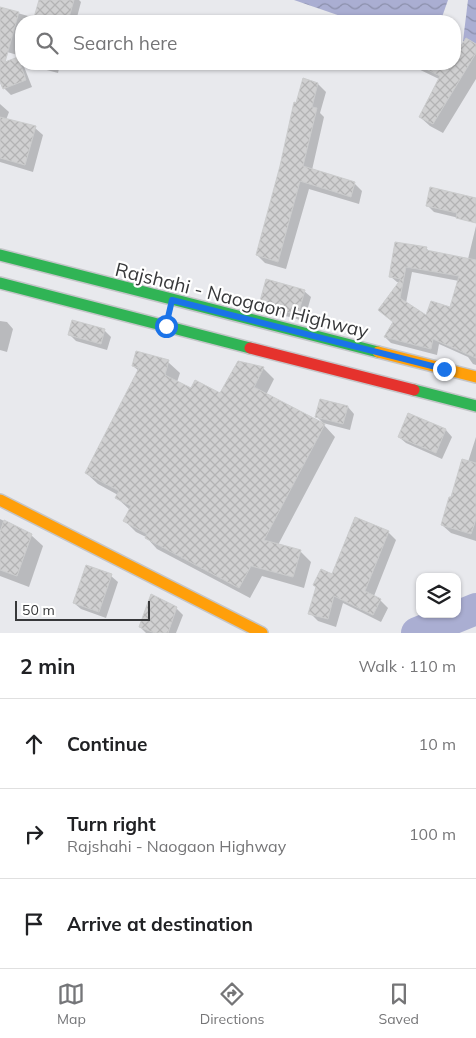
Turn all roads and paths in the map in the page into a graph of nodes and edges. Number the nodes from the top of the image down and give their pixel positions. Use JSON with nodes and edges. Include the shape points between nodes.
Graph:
{"nodes":[{"id":1,"x":0,"y":255,"type":"edge"},
{"id":2,"x":0,"y":283,"type":"edge"},
{"id":3,"x":169,"y":313,"type":"junction"},
{"id":4,"x":476,"y":377,"type":"edge"},
{"id":5,"x":476,"y":406,"type":"edge"},
{"id":6,"x":0,"y":500,"type":"edge"},
{"id":7,"x":262,"y":633,"type":"edge"}],
"edges":[{"from":1,"to":3,"type":"main road","name":"Rajshahi - Naogaon Highway"},
{"from":2,"to":3,"type":"main road","name":"Rajshahi - Naogaon Highway"},
{"from":3,"to":4,"type":"main road","name":"Rajshahi - Naogaon Highway"},
{"from":3,"to":5,"type":"main road","name":"Rajshahi - Naogaon Highway"},
{"from":6,"to":7,"type":"main road"}]}
